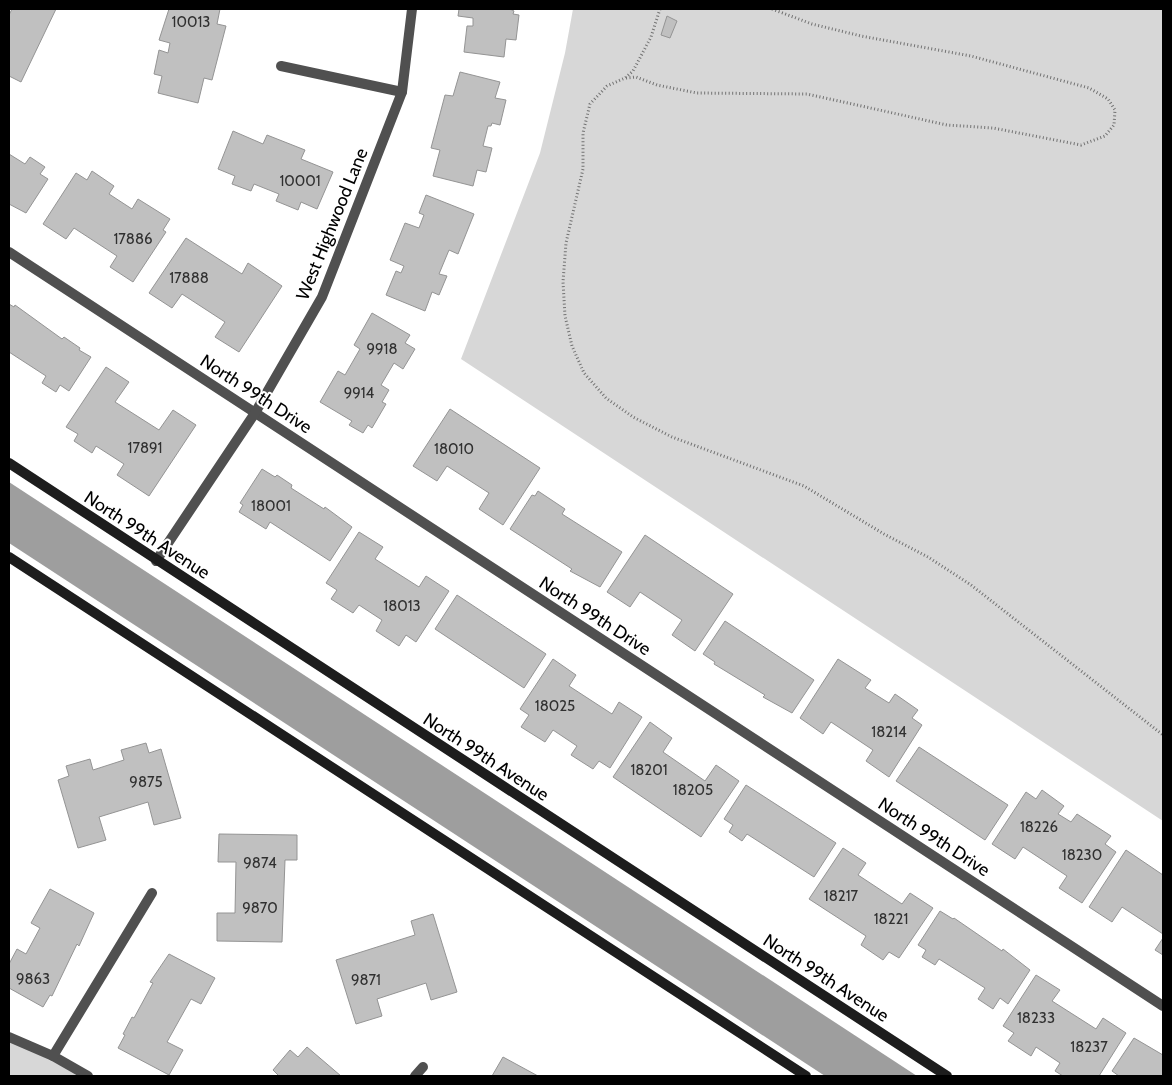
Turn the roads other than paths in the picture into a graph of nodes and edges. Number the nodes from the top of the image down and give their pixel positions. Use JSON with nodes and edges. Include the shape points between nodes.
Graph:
{"nodes":[{"id":1,"x":412,"y":9,"type":"edge"},
{"id":2,"x":281,"y":66,"type":"dead end"},
{"id":3,"x":402,"y":92,"type":"junction"},
{"id":4,"x":9,"y":252,"type":"edge"},
{"id":5,"x":255,"y":413,"type":"junction"},
{"id":6,"x":9,"y":463,"type":"edge"},
{"id":7,"x":9,"y":557,"type":"edge"},
{"id":8,"x":156,"y":561,"type":"junction"},
{"id":9,"x":152,"y":893,"type":"dead end"},
{"id":10,"x":1163,"y":1006,"type":"edge"},
{"id":11,"x":9,"y":1037,"type":"edge"},
{"id":12,"x":53,"y":1056,"type":"junction"},
{"id":13,"x":423,"y":1067,"type":"dead end"},
{"id":14,"x":88,"y":1076,"type":"edge"},
{"id":15,"x":415,"y":1076,"type":"edge"},
{"id":16,"x":806,"y":1076,"type":"edge"},
{"id":17,"x":947,"y":1076,"type":"edge"}],
"edges":[{"from":1,"to":3,"type":"street","name":"West Highwood Lane"},
{"from":2,"to":3,"type":"street"},
{"from":3,"to":5,"type":"street","name":"West Highwood Lane","via":[[322,298]]},
{"from":4,"to":5,"type":"street","name":"North 99th Drive"},
{"from":5,"to":8,"type":"street","name":"West Highwood Lane"},
{"from":5,"to":10,"type":"street","name":"North 99th Drive"},
{"from":6,"to":8,"type":"main road","name":"North 99th Avenue"},
{"from":7,"to":16,"type":"main road"},
{"from":8,"to":17,"type":"main road","name":"North 99th Avenue"},
{"from":9,"to":12,"type":"street"},
{"from":11,"to":12,"type":"street"},
{"from":12,"to":14,"type":"street"},
{"from":13,"to":15,"type":"street"}]}
